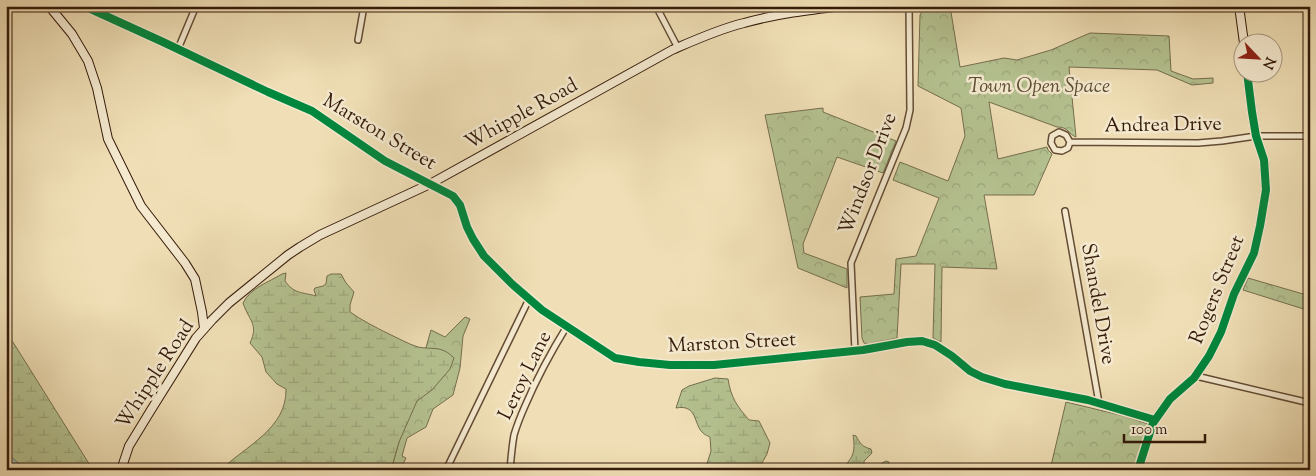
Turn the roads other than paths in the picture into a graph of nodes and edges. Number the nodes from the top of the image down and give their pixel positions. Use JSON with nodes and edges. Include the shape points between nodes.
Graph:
{"nodes":[{"id":1,"x":49,"y":6,"type":"edge"},
{"id":2,"x":84,"y":6,"type":"edge"},
{"id":3,"x":196,"y":6,"type":"edge"},
{"id":4,"x":364,"y":6,"type":"edge"},
{"id":5,"x":656,"y":6,"type":"edge"},
{"id":6,"x":842,"y":6,"type":"edge"},
{"id":7,"x":909,"y":6,"type":"edge"},
{"id":8,"x":1239,"y":6,"type":"edge"},
{"id":9,"x":1243,"y":32,"type":"edge"},
{"id":10,"x":358,"y":40,"type":"dead end"},
{"id":11,"x":678,"y":48,"type":"junction"},
{"id":12,"x":178,"y":49,"type":"junction"},
{"id":13,"x":1247,"y":82,"type":"edge"},
{"id":14,"x":1256,"y":136,"type":"junction"},
{"id":15,"x":1310,"y":136,"type":"edge"},
{"id":16,"x":1070,"y":142,"type":"dead end"},
{"id":17,"x":430,"y":184,"type":"junction"},
{"id":18,"x":1065,"y":211,"type":"dead end"},
{"id":19,"x":529,"y":299,"type":"junction"},
{"id":20,"x":567,"y":326,"type":"junction"},
{"id":21,"x":204,"y":328,"type":"junction"},
{"id":22,"x":855,"y":351,"type":"junction"},
{"id":23,"x":1196,"y":376,"type":"junction"},
{"id":24,"x":1310,"y":402,"type":"edge"},
{"id":25,"x":1099,"y":403,"type":"junction"},
{"id":26,"x":1155,"y":420,"type":"junction"},
{"id":27,"x":121,"y":470,"type":"edge"},
{"id":28,"x":446,"y":470,"type":"edge"},
{"id":29,"x":510,"y":470,"type":"edge"},
{"id":30,"x":1138,"y":470,"type":"edge"}],
"edges":[{"from":1,"to":21,"type":"main road","via":[[72,34],[88,61],[108,139],[141,206],[196,280]]},
{"from":2,"to":12,"type":"street","name":"Marston Street"},
{"from":3,"to":12,"type":"street"},
{"from":4,"to":10,"type":"street"},
{"from":5,"to":11,"type":"street"},
{"from":6,"to":11,"type":"main road","name":"Whipple Road","via":[[742,23]]},
{"from":7,"to":22,"type":"street","name":"Windsor Drive","via":[[910,110],[906,128],[851,263]]},
{"from":8,"to":9,"type":"main road"},
{"from":11,"to":17,"type":"main road","name":"Whipple Road"},
{"from":12,"to":17,"type":"street","name":"Marston Street","via":[[312,111],[385,160]]},
{"from":13,"to":14,"type":"main road","name":"Rogers Street"},
{"from":14,"to":15,"type":"street","name":"Andrea Drive"},
{"from":14,"to":16,"type":"street","name":"Andrea Drive","via":[[1198,143]]},
{"from":14,"to":23,"type":"main road","name":"Rogers Street","via":[[1264,160],[1266,190],[1254,253],[1209,356]]},
{"from":17,"to":19,"type":"street","name":"Marston Street","via":[[453,196],[460,205],[466,227],[484,256]]},
{"from":17,"to":21,"type":"main road","name":"Whipple Road","via":[[300,247],[229,303]]},
{"from":18,"to":25,"type":"street","name":"Shandel Drive"},
{"from":19,"to":20,"type":"street","name":"Marston Street"},
{"from":19,"to":28,"type":"street"},
{"from":20,"to":22,"type":"street","name":"Marston Street","via":[[615,358],[670,365],[714,365]]},
{"from":20,"to":29,"type":"street","name":"Leroy Lane","via":[[533,387],[518,423]]},
{"from":21,"to":27,"type":"main road","name":"Whipple Road","via":[[129,446]]},
{"from":22,"to":25,"type":"street","name":"Marston Street","via":[[922,341],[935,345],[982,377]]},
{"from":23,"to":24,"type":"street"},
{"from":23,"to":26,"type":"main road","name":"Rogers Street","via":[[1170,398]]},
{"from":25,"to":26,"type":"street","name":"Marston Street"},
{"from":26,"to":30,"type":"main road","name":"Rogers Street"}]}
